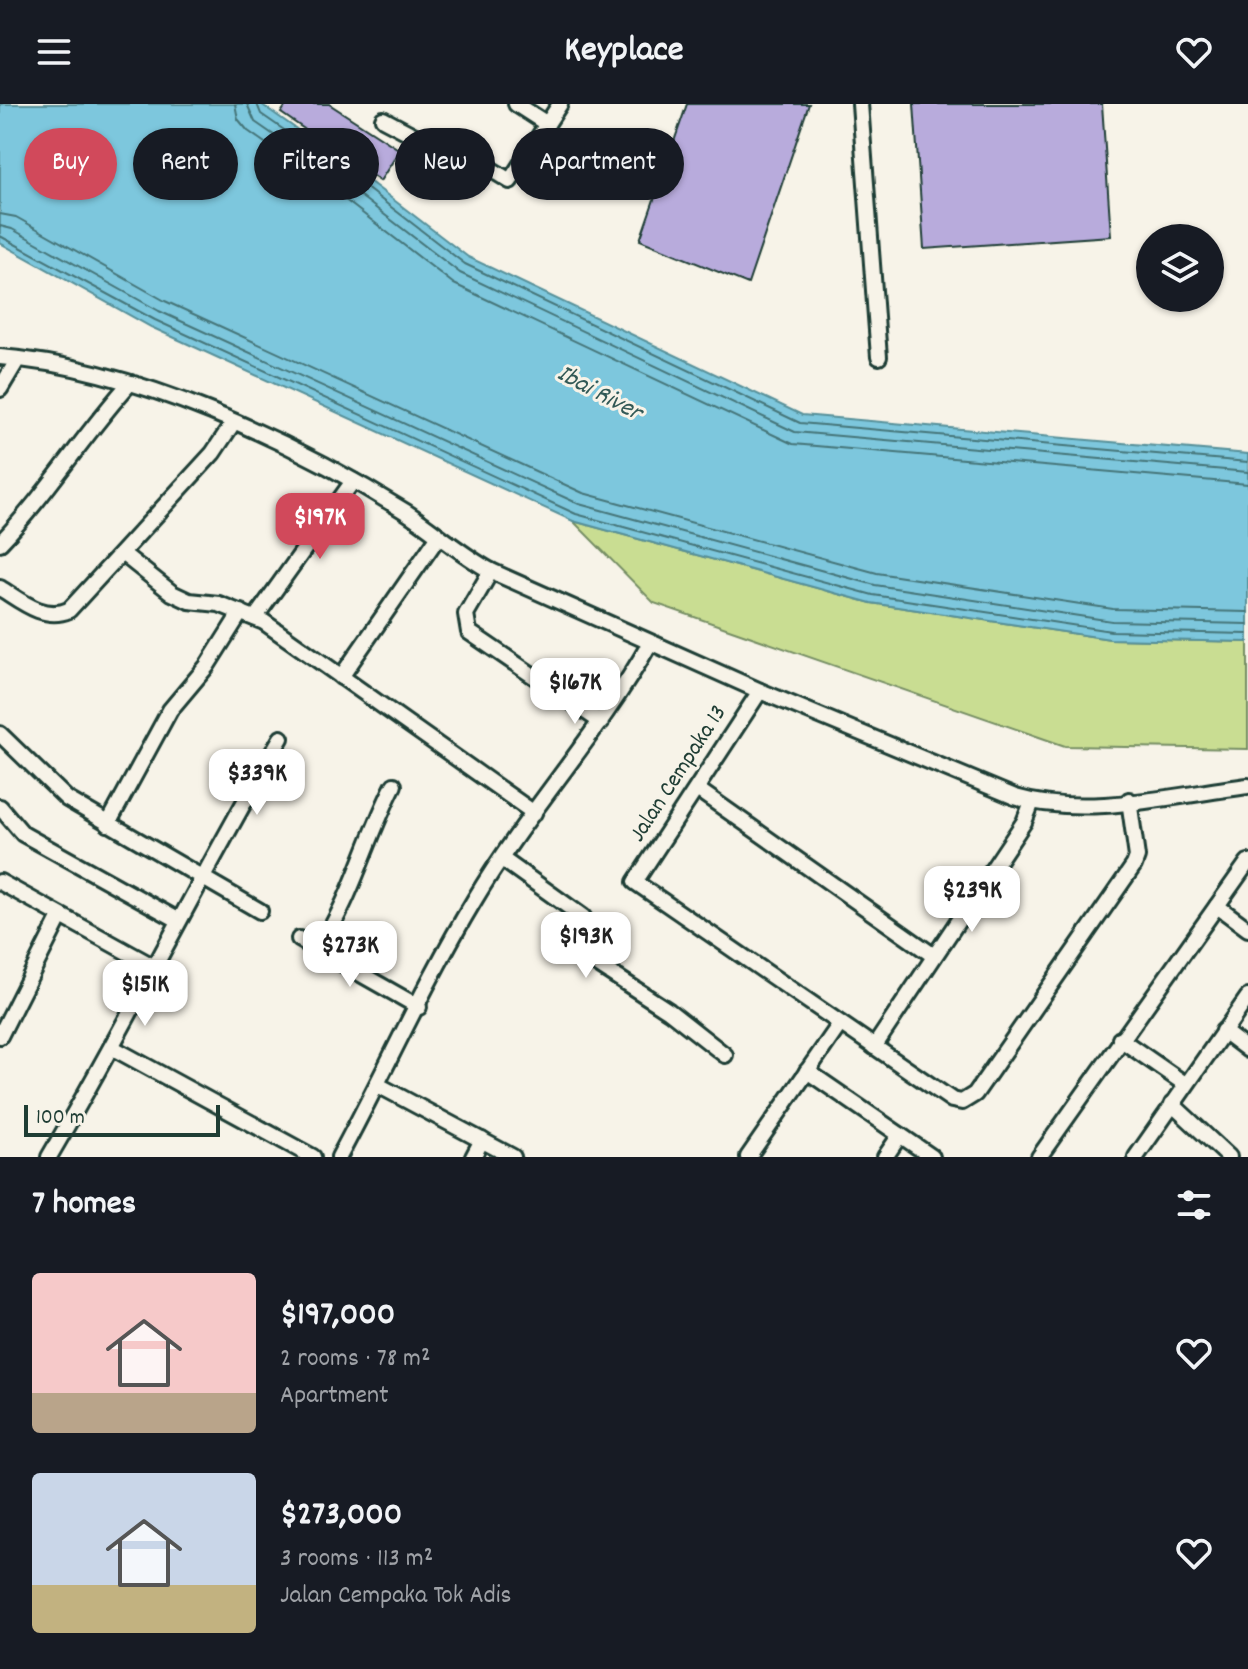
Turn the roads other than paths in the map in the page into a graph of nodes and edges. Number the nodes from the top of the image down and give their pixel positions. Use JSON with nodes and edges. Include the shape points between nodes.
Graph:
{"nodes":[{"id":1,"x":516,"y":104,"type":"edge"},
{"id":2,"x":560,"y":104,"type":"edge"},
{"id":3,"x":860,"y":104,"type":"edge"},
{"id":4,"x":383,"y":119,"type":"dead end"},
{"id":5,"x":547,"y":124,"type":"junction"},
{"id":6,"x":0,"y":357,"type":"edge"},
{"id":7,"x":879,"y":357,"type":"dead end"},
{"id":8,"x":18,"y":359,"type":"junction"},
{"id":9,"x":130,"y":383,"type":"junction"},
{"id":10,"x":0,"y":389,"type":"edge"},
{"id":11,"x":233,"y":423,"type":"junction"},
{"id":12,"x":353,"y":481,"type":"junction"},
{"id":13,"x":438,"y":537,"type":"junction"},
{"id":14,"x":0,"y":543,"type":"edge"},
{"id":15,"x":123,"y":554,"type":"junction"},
{"id":16,"x":491,"y":571,"type":"junction"},
{"id":17,"x":0,"y":588,"type":"edge"},
{"id":18,"x":248,"y":615,"type":"junction"},
{"id":19,"x":650,"y":643,"type":"junction"},
{"id":20,"x":352,"y":685,"type":"junction"},
{"id":21,"x":760,"y":691,"type":"junction"},
{"id":22,"x":601,"y":722,"type":"junction"},
{"id":23,"x":281,"y":738,"type":"dead end"},
{"id":24,"x":2,"y":740,"type":"edge"},
{"id":25,"x":394,"y":785,"type":"dead end"},
{"id":26,"x":1248,"y":786,"type":"edge"},
{"id":27,"x":697,"y":789,"type":"junction"},
{"id":28,"x":1129,"y":800,"type":"junction"},
{"id":29,"x":1032,"y":802,"type":"junction"},
{"id":30,"x":0,"y":807,"type":"edge"},
{"id":31,"x":534,"y":813,"type":"junction"},
{"id":32,"x":108,"y":824,"type":"junction"},
{"id":33,"x":505,"y":853,"type":"junction"},
{"id":34,"x":1248,"y":862,"type":"edge"},
{"id":35,"x":200,"y":876,"type":"junction"},
{"id":36,"x":0,"y":882,"type":"edge"},
{"id":37,"x":1217,"y":906,"type":"junction"},
{"id":38,"x":260,"y":911,"type":"dead end"},
{"id":39,"x":60,"y":917,"type":"junction"},
{"id":40,"x":178,"y":920,"type":"junction"},
{"id":41,"x":1248,"y":929,"type":"edge"},
{"id":42,"x":299,"y":939,"type":"dead end"},
{"id":43,"x":318,"y":950,"type":"junction"},
{"id":44,"x":934,"y":956,"type":"junction"},
{"id":45,"x":156,"y":968,"type":"junction"},
{"id":46,"x":1248,"y":997,"type":"edge"},
{"id":47,"x":419,"y":1007,"type":"junction"},
{"id":48,"x":836,"y":1030,"type":"junction"},
{"id":49,"x":1223,"y":1031,"type":"junction"},
{"id":50,"x":0,"y":1036,"type":"edge"},
{"id":51,"x":1120,"y":1039,"type":"junction"},
{"id":52,"x":874,"y":1047,"type":"junction"},
{"id":53,"x":113,"y":1048,"type":"junction"},
{"id":54,"x":1248,"y":1050,"type":"edge"},
{"id":55,"x":725,"y":1055,"type":"dead end"},
{"id":56,"x":807,"y":1071,"type":"junction"},
{"id":57,"x":1185,"y":1084,"type":"junction"},
{"id":58,"x":378,"y":1085,"type":"junction"},
{"id":59,"x":1172,"y":1104,"type":"junction"},
{"id":60,"x":900,"y":1135,"type":"junction"},
{"id":61,"x":482,"y":1140,"type":"junction"},
{"id":62,"x":49,"y":1157,"type":"edge"},
{"id":63,"x":313,"y":1157,"type":"edge"},
{"id":64,"x":339,"y":1157,"type":"edge"},
{"id":65,"x":473,"y":1157,"type":"edge"},
{"id":66,"x":513,"y":1157,"type":"edge"},
{"id":67,"x":748,"y":1157,"type":"edge"},
{"id":68,"x":885,"y":1157,"type":"edge"},
{"id":69,"x":932,"y":1157,"type":"edge"},
{"id":70,"x":1039,"y":1157,"type":"edge"},
{"id":71,"x":1136,"y":1157,"type":"edge"},
{"id":72,"x":1229,"y":1157,"type":"edge"}],
"edges":[{"from":1,"to":5,"type":"street"},
{"from":2,"to":5,"type":"street"},
{"from":3,"to":7,"type":"street"},
{"from":4,"to":5,"type":"street","via":[[434,146],[453,146],[510,181]]},
{"from":6,"to":8,"type":"street"},
{"from":8,"to":9,"type":"street"},
{"from":8,"to":10,"type":"street"},
{"from":9,"to":11,"type":"street"},
{"from":9,"to":14,"type":"street","via":[[88,430],[45,495]]},
{"from":11,"to":12,"type":"street"},
{"from":11,"to":15,"type":"street"},
{"from":12,"to":13,"type":"street"},
{"from":12,"to":18,"type":"street"},
{"from":13,"to":16,"type":"street"},
{"from":13,"to":20,"type":"street"},
{"from":15,"to":17,"type":"street","via":[[59,614],[35,609]]},
{"from":15,"to":18,"type":"street","via":[[172,593]]},
{"from":16,"to":19,"type":"street"},
{"from":16,"to":22,"type":"street","via":[[466,614],[469,632]]},
{"from":18,"to":20,"type":"street"},
{"from":18,"to":32,"type":"street","via":[[170,710]]},
{"from":19,"to":21,"type":"street"},
{"from":19,"to":22,"type":"street"},
{"from":20,"to":31,"type":"street"},
{"from":21,"to":27,"type":"street","name":"Jalan Cempaka 13"},
{"from":21,"to":29,"type":"street"},
{"from":22,"to":31,"type":"street"},
{"from":23,"to":35,"type":"street"},
{"from":24,"to":32,"type":"street","via":[[67,799]]},
{"from":25,"to":43,"type":"street","via":[[368,838],[343,911]]},
{"from":26,"to":28,"type":"street"},
{"from":27,"to":44,"type":"street"},
{"from":27,"to":48,"type":"street","name":"Jalan Cempaka 13","via":[[635,882]]},
{"from":28,"to":29,"type":"street","via":[[1079,807]]},
{"from":28,"to":52,"type":"street","via":[[1134,865],[975,1094],[962,1102],[952,1100]]},
{"from":29,"to":44,"type":"street"},
{"from":30,"to":40,"type":"street","via":[[23,834]]},
{"from":31,"to":33,"type":"street"},
{"from":32,"to":35,"type":"street"},
{"from":33,"to":47,"type":"street","via":[[474,900]]},
{"from":33,"to":55,"type":"street","via":[[583,917],[590,929],[584,947],[589,959]]},
{"from":34,"to":37,"type":"street"},
{"from":35,"to":38,"type":"street"},
{"from":35,"to":40,"type":"street"},
{"from":36,"to":39,"type":"street"},
{"from":37,"to":41,"type":"street"},
{"from":37,"to":51,"type":"street"},
{"from":39,"to":45,"type":"street"},
{"from":39,"to":50,"type":"street"},
{"from":40,"to":45,"type":"street"},
{"from":42,"to":43,"type":"street"},
{"from":43,"to":47,"type":"street"},
{"from":44,"to":52,"type":"street"},
{"from":45,"to":53,"type":"street"},
{"from":46,"to":49,"type":"street"},
{"from":47,"to":58,"type":"street"},
{"from":48,"to":52,"type":"street"},
{"from":48,"to":56,"type":"street"},
{"from":49,"to":54,"type":"street"},
{"from":49,"to":57,"type":"street"},
{"from":51,"to":57,"type":"street"},
{"from":51,"to":70,"type":"street"},
{"from":53,"to":62,"type":"street"},
{"from":53,"to":63,"type":"street"},
{"from":56,"to":60,"type":"street"},
{"from":56,"to":67,"type":"street"},
{"from":57,"to":59,"type":"street"},
{"from":58,"to":61,"type":"street"},
{"from":58,"to":64,"type":"street"},
{"from":59,"to":71,"type":"street"},
{"from":59,"to":72,"type":"street"},
{"from":60,"to":68,"type":"street"},
{"from":60,"to":69,"type":"street"},
{"from":61,"to":65,"type":"street"},
{"from":61,"to":66,"type":"street"}]}
